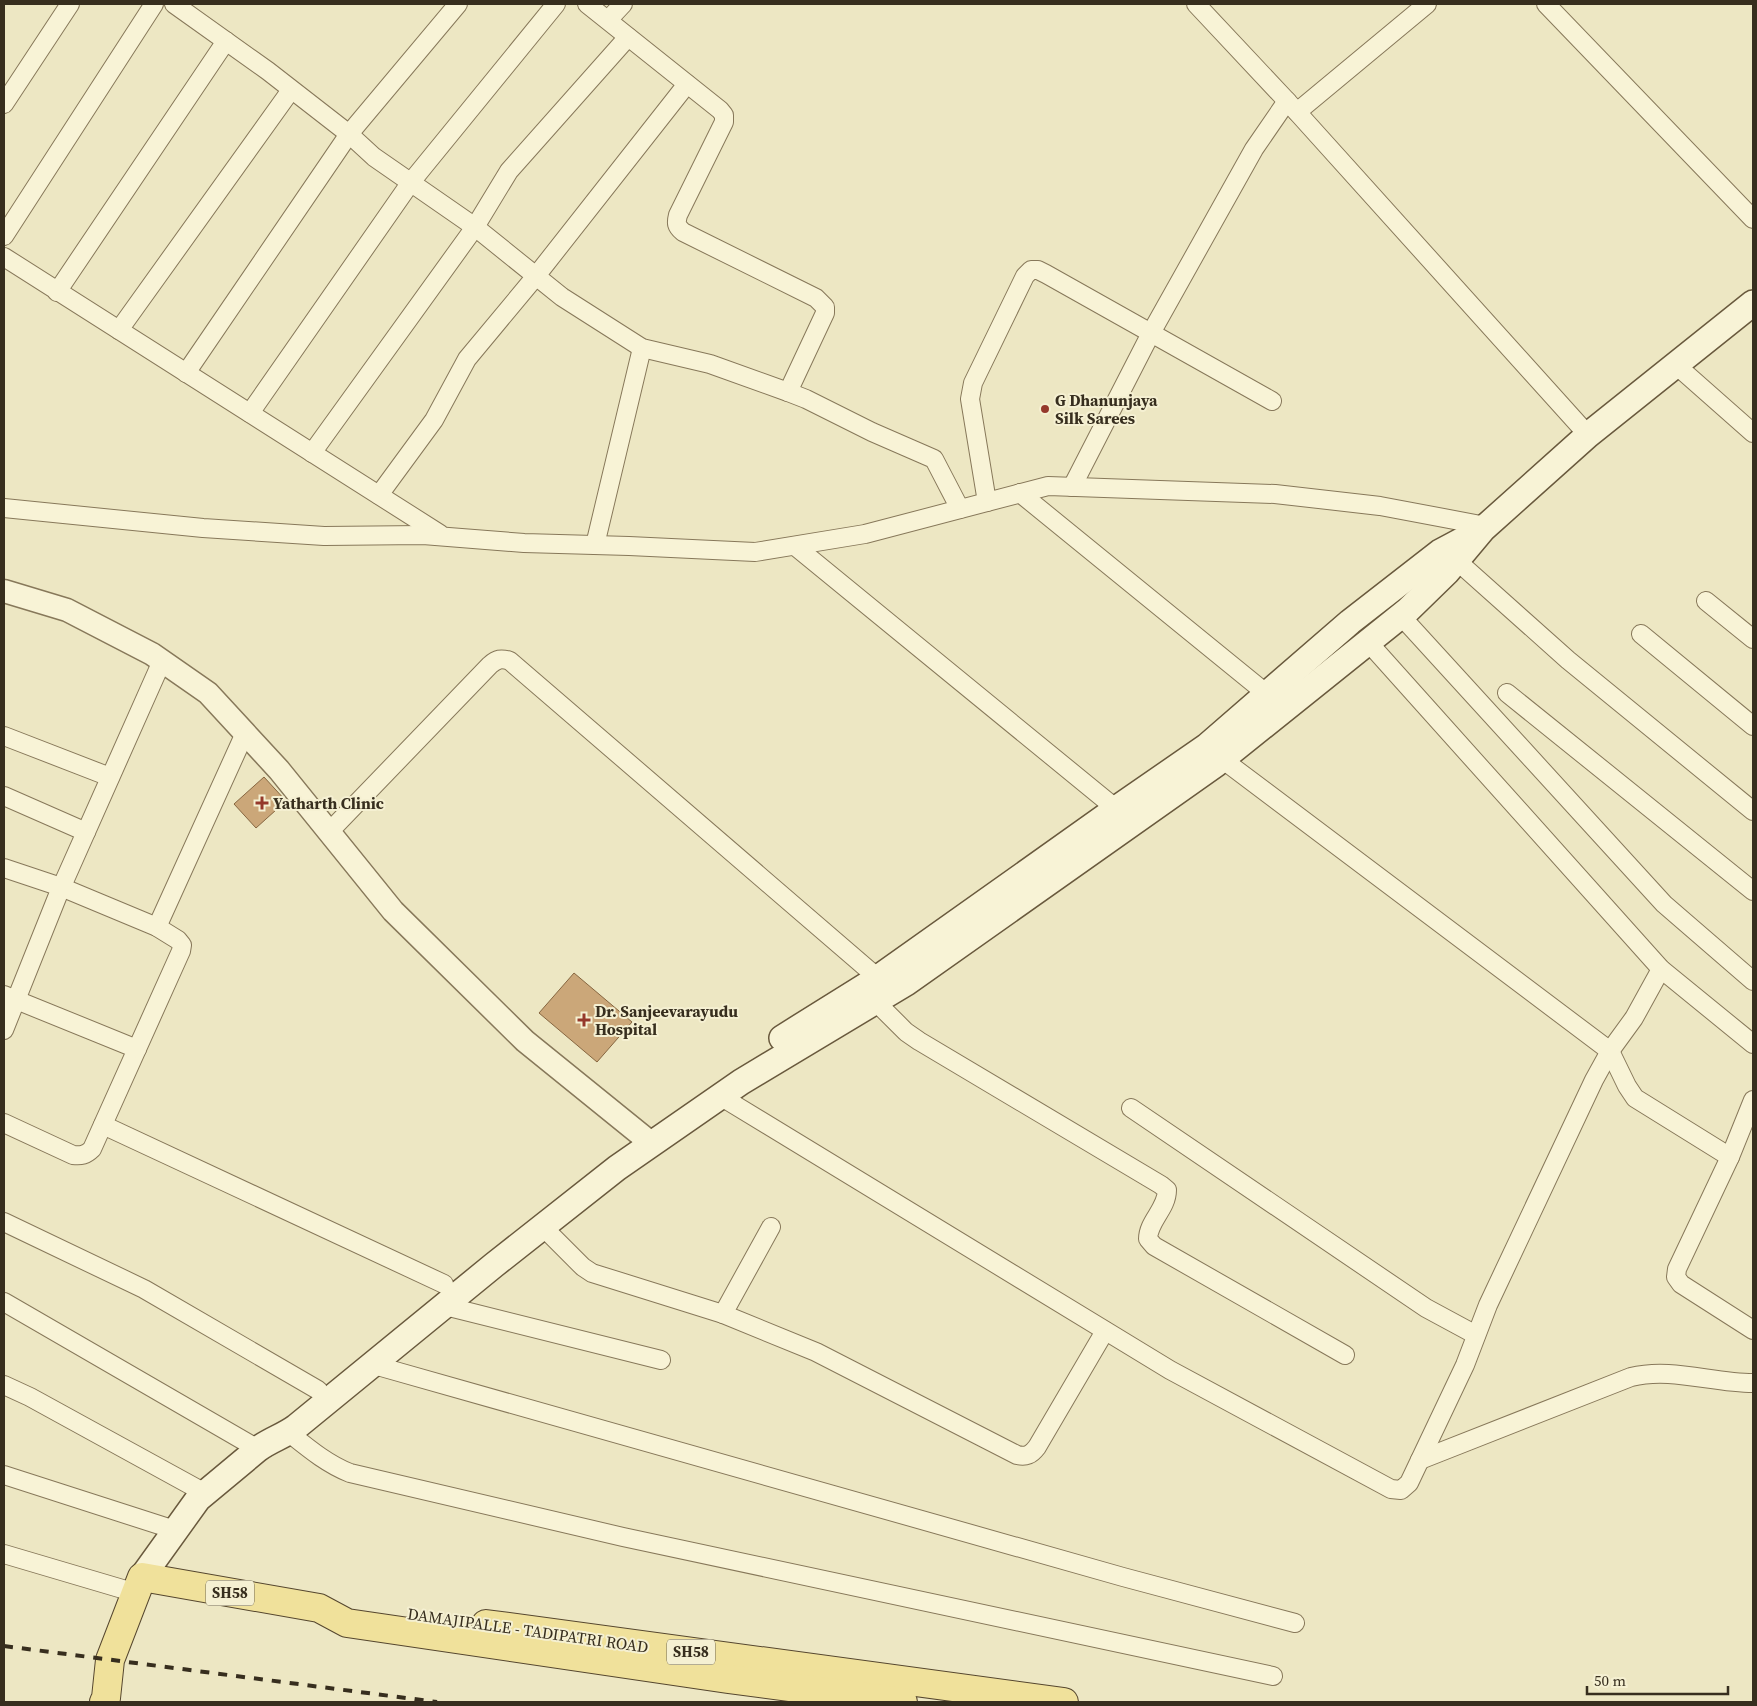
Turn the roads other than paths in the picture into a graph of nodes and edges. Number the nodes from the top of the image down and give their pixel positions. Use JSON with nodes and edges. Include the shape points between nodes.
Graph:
{"nodes":[{"id":1,"x":70,"y":4,"type":"edge"},
{"id":2,"x":154,"y":4,"type":"edge"},
{"id":3,"x":174,"y":4,"type":"edge"},
{"id":4,"x":458,"y":4,"type":"edge"},
{"id":5,"x":556,"y":4,"type":"edge"},
{"id":6,"x":587,"y":4,"type":"edge"},
{"id":7,"x":623,"y":4,"type":"edge"},
{"id":8,"x":1196,"y":4,"type":"edge"},
{"id":9,"x":1427,"y":4,"type":"edge"},
{"id":10,"x":1546,"y":4,"type":"edge"},
{"id":11,"x":608,"y":20,"type":"junction"},
{"id":12,"x":628,"y":37,"type":"junction"},
{"id":13,"x":226,"y":41,"type":"junction"},
{"id":14,"x":687,"y":84,"type":"junction"},
{"id":15,"x":291,"y":90,"type":"junction"},
{"id":16,"x":4,"y":104,"type":"edge"},
{"id":17,"x":1292,"y":107,"type":"junction"},
{"id":18,"x":349,"y":134,"type":"junction"},
{"id":19,"x":410,"y":182,"type":"junction"},
{"id":20,"x":1753,"y":219,"type":"edge"},
{"id":21,"x":475,"y":227,"type":"junction"},
{"id":22,"x":4,"y":236,"type":"edge"},
{"id":23,"x":4,"y":257,"type":"edge"},
{"id":24,"x":536,"y":276,"type":"junction"},
{"id":25,"x":56,"y":292,"type":"junction"},
{"id":26,"x":1751,"y":309,"type":"edge"},
{"id":27,"x":119,"y":330,"type":"junction"},
{"id":28,"x":1152,"y":333,"type":"junction"},
{"id":29,"x":642,"y":348,"type":"junction"},
{"id":30,"x":1676,"y":365,"type":"junction"},
{"id":31,"x":186,"y":373,"type":"junction"},
{"id":32,"x":788,"y":392,"type":"junction"},
{"id":33,"x":1272,"y":401,"type":"dead end"},
{"id":34,"x":250,"y":413,"type":"junction"},
{"id":35,"x":1753,"y":433,"type":"edge"},
{"id":36,"x":1588,"y":435,"type":"junction"},
{"id":37,"x":312,"y":453,"type":"junction"},
{"id":38,"x":1072,"y":487,"type":"junction"},
{"id":39,"x":1020,"y":493,"type":"junction"},
{"id":40,"x":379,"y":495,"type":"junction"},
{"id":41,"x":987,"y":502,"type":"junction"},
{"id":42,"x":4,"y":508,"type":"edge"},
{"id":43,"x":960,"y":508,"type":"junction"},
{"id":44,"x":1485,"y":527,"type":"junction"},
{"id":45,"x":443,"y":536,"type":"junction"},
{"id":46,"x":595,"y":545,"type":"junction"},
{"id":47,"x":795,"y":546,"type":"junction"},
{"id":48,"x":1456,"y":560,"type":"junction"},
{"id":49,"x":4,"y":591,"type":"edge"},
{"id":50,"x":1706,"y":601,"type":"dead end"},
{"id":51,"x":1401,"y":616,"type":"junction"},
{"id":52,"x":1640,"y":634,"type":"dead end"},
{"id":53,"x":1753,"y":639,"type":"edge"},
{"id":54,"x":1368,"y":642,"type":"junction"},
{"id":55,"x":162,"y":661,"type":"junction"},
{"id":56,"x":1507,"y":693,"type":"dead end"},
{"id":57,"x":1267,"y":694,"type":"junction"},
{"id":58,"x":1753,"y":726,"type":"edge"},
{"id":59,"x":245,"y":734,"type":"junction"},
{"id":60,"x":4,"y":736,"type":"edge"},
{"id":61,"x":1222,"y":759,"type":"junction"},
{"id":62,"x":110,"y":777,"type":"junction"},
{"id":63,"x":4,"y":796,"type":"edge"},
{"id":64,"x":1753,"y":811,"type":"edge"},
{"id":65,"x":1124,"y":816,"type":"junction"},
{"id":66,"x":86,"y":832,"type":"junction"},
{"id":67,"x":330,"y":832,"type":"junction"},
{"id":68,"x":4,"y":868,"type":"edge"},
{"id":69,"x":61,"y":887,"type":"junction"},
{"id":70,"x":1753,"y":892,"type":"edge"},
{"id":71,"x":157,"y":927,"type":"junction"},
{"id":72,"x":1660,"y":969,"type":"junction"},
{"id":73,"x":1753,"y":980,"type":"edge"},
{"id":74,"x":876,"y":990,"type":"junction"},
{"id":75,"x":10,"y":997,"type":"edge"},
{"id":76,"x":4,"y":1030,"type":"edge"},
{"id":77,"x":1753,"y":1044,"type":"edge"},
{"id":78,"x":137,"y":1050,"type":"junction"},
{"id":79,"x":1610,"y":1051,"type":"junction"},
{"id":80,"x":720,"y":1096,"type":"junction"},
{"id":81,"x":1753,"y":1100,"type":"edge"},
{"id":82,"x":1131,"y":1108,"type":"dead end"},
{"id":83,"x":4,"y":1123,"type":"edge"},
{"id":84,"x":103,"y":1125,"type":"junction"},
{"id":85,"x":645,"y":1139,"type":"junction"},
{"id":86,"x":1730,"y":1157,"type":"junction"},
{"id":87,"x":4,"y":1222,"type":"edge"},
{"id":88,"x":542,"y":1226,"type":"junction"},
{"id":89,"x":771,"y":1227,"type":"dead end"},
{"id":90,"x":444,"y":1295,"type":"junction"},
{"id":91,"x":4,"y":1302,"type":"edge"},
{"id":92,"x":723,"y":1314,"type":"junction"},
{"id":93,"x":1753,"y":1330,"type":"edge"},
{"id":94,"x":1105,"y":1331,"type":"junction"},
{"id":95,"x":1476,"y":1336,"type":"junction"},
{"id":96,"x":1345,"y":1355,"type":"dead end"},
{"id":97,"x":661,"y":1360,"type":"dead end"},
{"id":98,"x":374,"y":1365,"type":"junction"},
{"id":99,"x":1753,"y":1383,"type":"edge"},
{"id":100,"x":4,"y":1385,"type":"edge"},
{"id":101,"x":318,"y":1390,"type":"junction"},
{"id":102,"x":288,"y":1432,"type":"junction"},
{"id":103,"x":261,"y":1446,"type":"junction"},
{"id":104,"x":1420,"y":1460,"type":"junction"},
{"id":105,"x":4,"y":1475,"type":"edge"},
{"id":106,"x":205,"y":1494,"type":"junction"},
{"id":107,"x":175,"y":1530,"type":"junction"},
{"id":108,"x":4,"y":1554,"type":"edge"},
{"id":109,"x":139,"y":1585,"type":"junction"},
{"id":110,"x":319,"y":1608,"type":"junction"},
{"id":111,"x":1295,"y":1623,"type":"dead end"},
{"id":112,"x":1273,"y":1676,"type":"dead end"},
{"id":113,"x":104,"y":1702,"type":"edge"},
{"id":114,"x":903,"y":1702,"type":"edge"},
{"id":115,"x":1064,"y":1702,"type":"edge"}],
"edges":[{"from":1,"to":16,"type":"street"},
{"from":2,"to":22,"type":"street"},
{"from":3,"to":13,"type":"street"},
{"from":4,"to":18,"type":"street"},
{"from":5,"to":19,"type":"street"},
{"from":6,"to":11,"type":"street"},
{"from":7,"to":11,"type":"street"},
{"from":8,"to":17,"type":"street"},
{"from":9,"to":17,"type":"street"},
{"from":10,"to":20,"type":"street"},
{"from":11,"to":12,"type":"street"},
{"from":12,"to":14,"type":"street"},
{"from":12,"to":21,"type":"street","via":[[509,171]]},
{"from":13,"to":15,"type":"street"},
{"from":13,"to":25,"type":"street"},
{"from":14,"to":24,"type":"street"},
{"from":14,"to":32,"type":"street","via":[[720,110],[724,122],[678,215],[678,228],[816,298],[825,307],[826,313]]},
{"from":15,"to":18,"type":"street"},
{"from":15,"to":27,"type":"street"},
{"from":17,"to":28,"type":"street","via":[[1254,149]]},
{"from":17,"to":36,"type":"street"},
{"from":18,"to":19,"type":"street"},
{"from":18,"to":31,"type":"street"},
{"from":19,"to":21,"type":"street"},
{"from":19,"to":34,"type":"street"},
{"from":21,"to":24,"type":"street"},
{"from":21,"to":37,"type":"street"},
{"from":23,"to":25,"type":"street"},
{"from":24,"to":29,"type":"street","via":[[562,297]]},
{"from":24,"to":40,"type":"street","via":[[467,358],[434,420]]},
{"from":25,"to":27,"type":"street"},
{"from":26,"to":30,"type":"main road"},
{"from":27,"to":31,"type":"street"},
{"from":28,"to":33,"type":"street"},
{"from":28,"to":38,"type":"street"},
{"from":28,"to":41,"type":"street","via":[[1038,270],[1031,270],[1025,276],[973,383],[970,399]]},
{"from":29,"to":32,"type":"street","via":[[710,364]]},
{"from":29,"to":46,"type":"street"},
{"from":30,"to":35,"type":"street"},
{"from":30,"to":36,"type":"main road"},
{"from":31,"to":34,"type":"street"},
{"from":32,"to":43,"type":"street","via":[[934,459]]},
{"from":34,"to":37,"type":"street"},
{"from":36,"to":44,"type":"main road"},
{"from":37,"to":40,"type":"street"},
{"from":38,"to":39,"type":"street","via":[[1048,486]]},
{"from":38,"to":44,"type":"street","via":[[1275,494],[1380,506]]},
{"from":39,"to":41,"type":"street"},
{"from":39,"to":57,"type":"street"},
{"from":40,"to":45,"type":"street"},
{"from":41,"to":43,"type":"street"},
{"from":42,"to":45,"type":"street","via":[[212,529],[324,536]]},
{"from":43,"to":47,"type":"street","via":[[865,534]]},
{"from":44,"to":48,"type":"main road"},
{"from":44,"to":57,"type":"main road","via":[[1440,552],[1350,622]]},
{"from":45,"to":46,"type":"street"},
{"from":46,"to":47,"type":"street","via":[[754,552]]},
{"from":47,"to":65,"type":"street"},
{"from":48,"to":51,"type":"main road"},
{"from":48,"to":64,"type":"street","via":[[1568,660]]},
{"from":49,"to":55,"type":"street","via":[[67,610]]},
{"from":50,"to":53,"type":"street"},
{"from":51,"to":54,"type":"main road"},
{"from":51,"to":73,"type":"street","via":[[1664,904]]},
{"from":52,"to":58,"type":"street"},
{"from":54,"to":61,"type":"main road"},
{"from":54,"to":72,"type":"street"},
{"from":55,"to":59,"type":"street","via":[[208,693]]},
{"from":55,"to":62,"type":"street"},
{"from":56,"to":70,"type":"street"},
{"from":57,"to":65,"type":"main road"},
{"from":59,"to":67,"type":"street"},
{"from":59,"to":71,"type":"street"},
{"from":60,"to":62,"type":"street"},
{"from":61,"to":65,"type":"main road"},
{"from":61,"to":79,"type":"street"},
{"from":62,"to":66,"type":"street"},
{"from":63,"to":66,"type":"street"},
{"from":65,"to":74,"type":"main road","via":[[1002,902],[906,983]]},
{"from":66,"to":69,"type":"street"},
{"from":67,"to":74,"type":"street","via":[[490,665],[502,658],[510,661]]},
{"from":67,"to":85,"type":"street","via":[[393,911],[525,1042]]},
{"from":68,"to":69,"type":"street"},
{"from":69,"to":71,"type":"street"},
{"from":69,"to":75,"type":"street"},
{"from":71,"to":78,"type":"street","via":[[182,945]]},
{"from":72,"to":77,"type":"street"},
{"from":72,"to":79,"type":"street","via":[[1634,1018]]},
{"from":74,"to":80,"type":"main road"},
{"from":74,"to":85,"type":"main road","via":[[731,1070]]},
{"from":74,"to":96,"type":"street","via":[[906,1032],[919,1041],[1167,1190],[1167,1197],[1148,1230],[1148,1239],[1154,1246]]},
{"from":75,"to":76,"type":"street"},
{"from":75,"to":78,"type":"street"},
{"from":78,"to":84,"type":"street"},
{"from":79,"to":86,"type":"street","via":[[1635,1098]]},
{"from":79,"to":95,"type":"street"},
{"from":80,"to":85,"type":"main road"},
{"from":80,"to":94,"type":"street"},
{"from":81,"to":86,"type":"street"},
{"from":82,"to":95,"type":"street","via":[[1426,1308]]},
{"from":83,"to":84,"type":"street","via":[[80,1156],[92,1149]]},
{"from":84,"to":90,"type":"street"},
{"from":85,"to":88,"type":"main road","via":[[617,1168]]},
{"from":85,"to":90,"type":"main road"},
{"from":86,"to":93,"type":"street","via":[[1676,1269],[1676,1277],[1681,1284]]},
{"from":87,"to":101,"type":"street","via":[[144,1289]]},
{"from":88,"to":90,"type":"main road"},
{"from":88,"to":92,"type":"street","via":[[592,1274]]},
{"from":89,"to":92,"type":"street"},
{"from":90,"to":97,"type":"street"},
{"from":90,"to":98,"type":"main road"},
{"from":90,"to":101,"type":"main road"},
{"from":91,"to":103,"type":"street"},
{"from":92,"to":94,"type":"street","via":[[816,1352],[1025,1457],[1037,1447]]},
{"from":94,"to":104,"type":"street","via":[[1170,1370],[1391,1489],[1401,1490],[1409,1483]]},
{"from":95,"to":104,"type":"street"},
{"from":98,"to":102,"type":"main road"},
{"from":98,"to":111,"type":"street"},
{"from":99,"to":104,"type":"street","via":[[1646,1373]]},
{"from":100,"to":106,"type":"street"},
{"from":101,"to":103,"type":"main road","via":[[281,1422]]},
{"from":102,"to":103,"type":"main road"},
{"from":102,"to":112,"type":"street","via":[[325,1460],[350,1473],[614,1535]]},
{"from":103,"to":106,"type":"main road"},
{"from":105,"to":107,"type":"street"},
{"from":106,"to":107,"type":"main road"},
{"from":107,"to":109,"type":"main road"},
{"from":108,"to":109,"type":"street"},
{"from":109,"to":110,"type":"main road","name":"DAMAJIPALLE - TADIPATRI ROAD","number":"SH58"},
{"from":109,"to":113,"type":"main road","via":[[110,1660]]},
{"from":110,"to":114,"type":"main road","name":"DAMAJIPALLE - TADIPATRI ROAD","number":"SH58","via":[[347,1623]]},
{"from":110,"to":115,"type":"main road","name":"DAMAJIPALLE - TADIPATRI ROAD","number":"SH58","via":[[345,1605]]}]}
